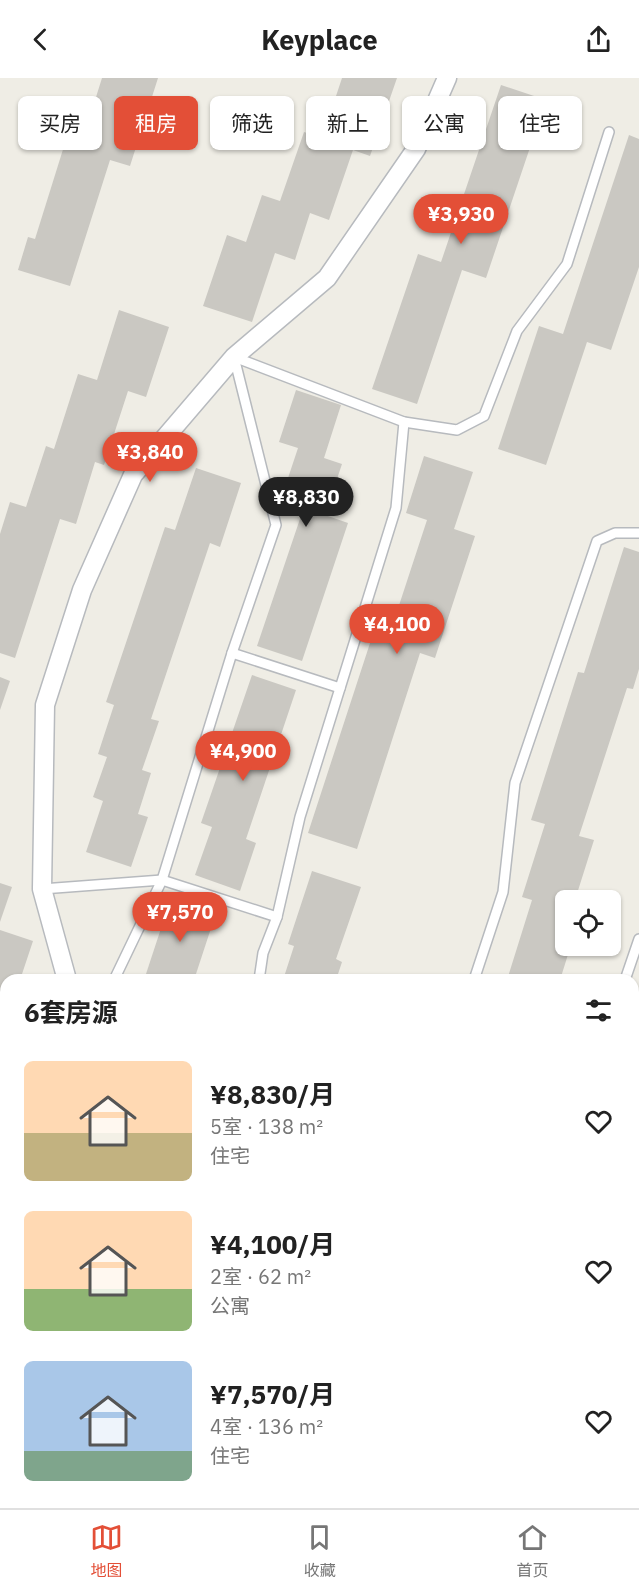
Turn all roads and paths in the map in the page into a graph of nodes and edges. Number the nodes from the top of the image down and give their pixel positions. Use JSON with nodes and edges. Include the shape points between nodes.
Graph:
{"nodes":[{"id":1,"x":447,"y":78,"type":"edge"},
{"id":2,"x":609,"y":132,"type":"dead end"},
{"id":3,"x":234,"y":357,"type":"junction"},
{"id":4,"x":404,"y":422,"type":"junction"},
{"id":5,"x":639,"y":533,"type":"edge"},
{"id":6,"x":232,"y":653,"type":"junction"},
{"id":7,"x":340,"y":688,"type":"junction"},
{"id":8,"x":162,"y":880,"type":"junction"},
{"id":9,"x":42,"y":889,"type":"junction"},
{"id":10,"x":277,"y":917,"type":"junction"},
{"id":11,"x":639,"y":939,"type":"edge"},
{"id":12,"x":65,"y":974,"type":"edge"},
{"id":13,"x":117,"y":974,"type":"edge"},
{"id":14,"x":260,"y":974,"type":"edge"},
{"id":15,"x":476,"y":974,"type":"edge"},
{"id":16,"x":627,"y":974,"type":"edge"}],
"edges":[{"from":1,"to":3,"type":"street","via":[[416,149],[327,278]]},
{"from":2,"to":4,"type":"lane","via":[[567,264],[517,331],[484,416],[457,430]]},
{"from":3,"to":4,"type":"lane"},
{"from":3,"to":6,"type":"lane","via":[[276,525]]},
{"from":3,"to":9,"type":"street","via":[[133,475],[82,590],[45,705]]},
{"from":4,"to":7,"type":"lane","via":[[396,508]]},
{"from":5,"to":15,"type":"lane","via":[[615,533],[597,541],[515,783],[503,892]]},
{"from":6,"to":7,"type":"lane"},
{"from":6,"to":8,"type":"lane"},
{"from":7,"to":10,"type":"lane","via":[[300,817]]},
{"from":8,"to":9,"type":"lane"},
{"from":8,"to":10,"type":"lane"},
{"from":8,"to":13,"type":"lane"},
{"from":9,"to":12,"type":"street"},
{"from":10,"to":14,"type":"lane","via":[[263,953]]},
{"from":11,"to":16,"type":"lane"}]}
